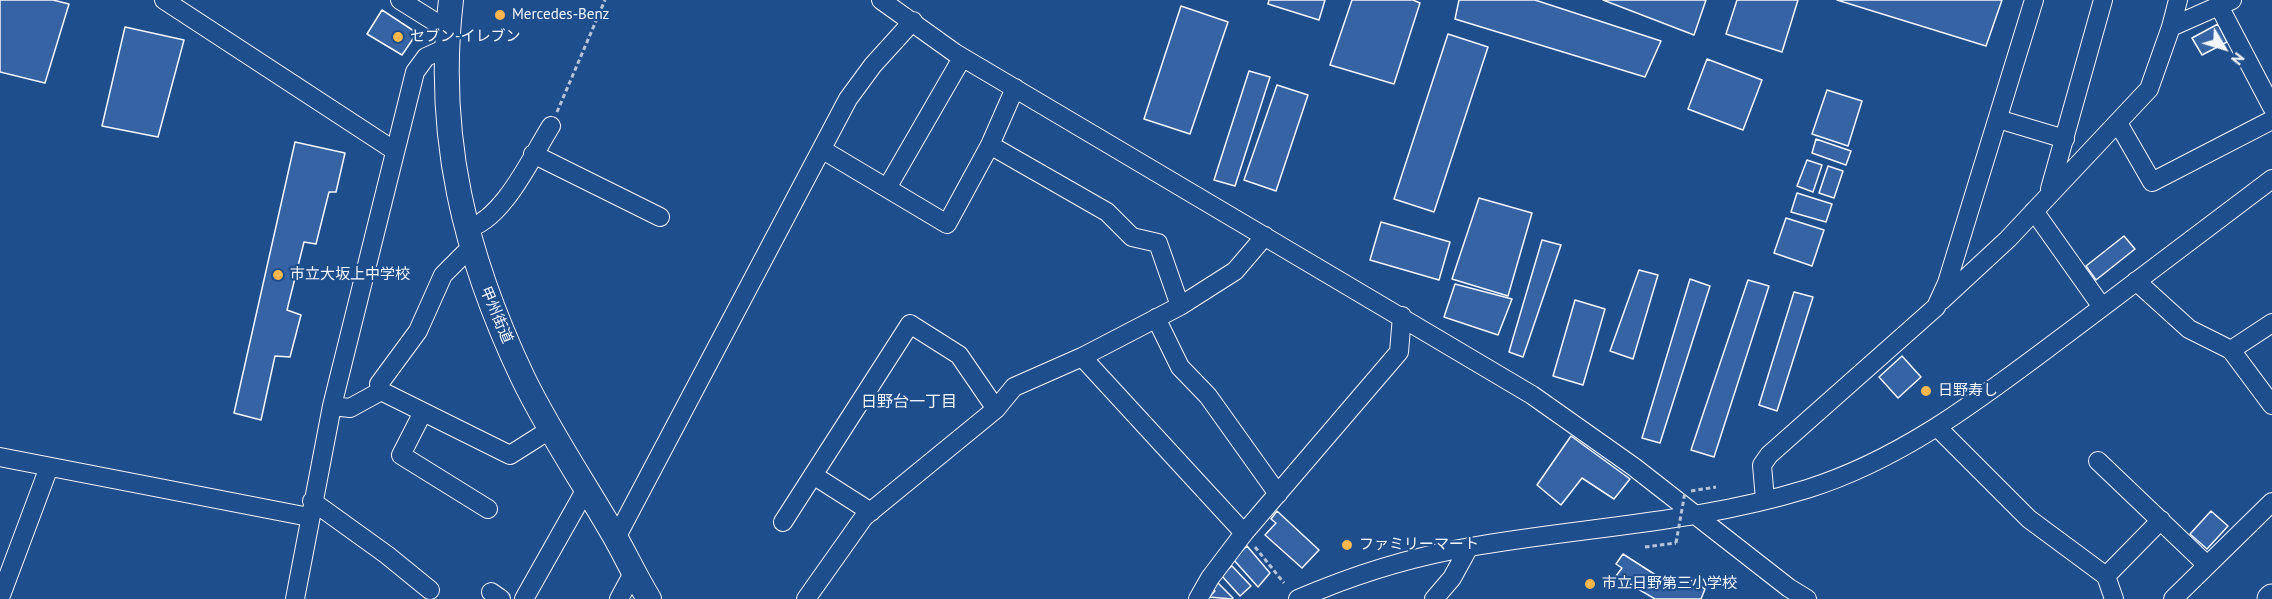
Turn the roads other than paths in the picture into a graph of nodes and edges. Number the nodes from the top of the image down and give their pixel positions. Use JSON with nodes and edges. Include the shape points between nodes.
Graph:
{"nodes":[{"id":1,"x":164,"y":0,"type":"edge"},
{"id":2,"x":400,"y":0,"type":"edge"},
{"id":3,"x":452,"y":0,"type":"edge"},
{"id":4,"x":881,"y":0,"type":"edge"},
{"id":5,"x":2034,"y":0,"type":"edge"},
{"id":6,"x":2103,"y":0,"type":"edge"},
{"id":7,"x":2178,"y":0,"type":"edge"},
{"id":8,"x":2225,"y":3,"type":"edge"},
{"id":9,"x":913,"y":21,"type":"junction"},
{"id":10,"x":2171,"y":27,"type":"junction"},
{"id":11,"x":448,"y":39,"type":"junction"},
{"id":12,"x":962,"y":58,"type":"junction"},
{"id":13,"x":1015,"y":88,"type":"junction"},
{"id":14,"x":2272,"y":107,"type":"edge"},
{"id":15,"x":1998,"y":119,"type":"junction"},
{"id":16,"x":2272,"y":120,"type":"edge"},
{"id":17,"x":2118,"y":123,"type":"junction"},
{"id":18,"x":551,"y":126,"type":"road end"},
{"id":19,"x":2065,"y":139,"type":"junction"},
{"id":20,"x":990,"y":145,"type":"junction"},
{"id":21,"x":823,"y":150,"type":"junction"},
{"id":22,"x":395,"y":151,"type":"junction"},
{"id":23,"x":533,"y":154,"type":"junction"},
{"id":24,"x":2272,"y":179,"type":"edge"},
{"id":25,"x":887,"y":188,"type":"junction"},
{"id":26,"x":2050,"y":191,"type":"junction"},
{"id":27,"x":2034,"y":211,"type":"junction"},
{"id":28,"x":660,"y":216,"type":"dead end"},
{"id":29,"x":1265,"y":236,"type":"junction"},
{"id":30,"x":468,"y":238,"type":"junction"},
{"id":31,"x":2136,"y":281,"type":"junction"},
{"id":32,"x":1180,"y":306,"type":"junction"},
{"id":33,"x":1936,"y":307,"type":"junction"},
{"id":34,"x":2102,"y":307,"type":"junction"},
{"id":35,"x":1402,"y":316,"type":"junction"},
{"id":36,"x":1156,"y":318,"type":"junction"},
{"id":37,"x":2272,"y":323,"type":"edge"},
{"id":38,"x":2231,"y":351,"type":"junction"},
{"id":39,"x":1082,"y":357,"type":"junction"},
{"id":40,"x":381,"y":391,"type":"junction"},
{"id":41,"x":2272,"y":405,"type":"edge"},
{"id":42,"x":332,"y":406,"type":"junction"},
{"id":43,"x":996,"y":409,"type":"junction"},
{"id":44,"x":423,"y":412,"type":"junction"},
{"id":45,"x":1938,"y":428,"type":"junction"},
{"id":46,"x":551,"y":429,"type":"junction"},
{"id":47,"x":0,"y":457,"type":"edge"},
{"id":48,"x":2098,"y":461,"type":"dead end"},
{"id":49,"x":49,"y":467,"type":"junction"},
{"id":50,"x":813,"y":475,"type":"junction"},
{"id":51,"x":586,"y":489,"type":"junction"},
{"id":52,"x":1278,"y":494,"type":"junction"},
{"id":53,"x":1765,"y":500,"type":"junction"},
{"id":54,"x":2272,"y":502,"type":"edge"},
{"id":55,"x":488,"y":508,"type":"dead end"},
{"id":56,"x":311,"y":509,"type":"junction"},
{"id":57,"x":871,"y":512,"type":"junction"},
{"id":58,"x":1696,"y":516,"type":"junction"},
{"id":59,"x":2161,"y":520,"type":"junction"},
{"id":60,"x":783,"y":522,"type":"dead end"},
{"id":61,"x":1244,"y":533,"type":"junction"},
{"id":62,"x":616,"y":538,"type":"junction"},
{"id":63,"x":1469,"y":547,"type":"junction"},
{"id":64,"x":2207,"y":565,"type":"junction"},
{"id":65,"x":633,"y":573,"type":"junction"},
{"id":66,"x":2106,"y":576,"type":"junction"},
{"id":67,"x":431,"y":588,"type":"edge"},
{"id":68,"x":1787,"y":593,"type":"edge"},
{"id":69,"x":0,"y":598,"type":"edge"},
{"id":70,"x":295,"y":599,"type":"edge"},
{"id":71,"x":524,"y":599,"type":"edge"},
{"id":72,"x":619,"y":599,"type":"edge"},
{"id":73,"x":649,"y":599,"type":"edge"},
{"id":74,"x":806,"y":599,"type":"edge"},
{"id":75,"x":1198,"y":599,"type":"edge"},
{"id":76,"x":1298,"y":599,"type":"edge"},
{"id":77,"x":1434,"y":599,"type":"edge"},
{"id":78,"x":1807,"y":599,"type":"edge"},
{"id":79,"x":2114,"y":599,"type":"edge"},
{"id":80,"x":2173,"y":599,"type":"edge"}],
"edges":[{"from":1,"to":22,"type":"street"},
{"from":2,"to":11,"type":"street"},
{"from":3,"to":11,"type":"main road","name":"甲州街道"},
{"from":4,"to":9,"type":"street"},
{"from":5,"to":15,"type":"street"},
{"from":6,"to":19,"type":"street"},
{"from":7,"to":10,"type":"street"},
{"from":8,"to":10,"type":"street"},
{"from":8,"to":14,"type":"street"},
{"from":9,"to":12,"type":"street"},
{"from":9,"to":21,"type":"street","via":[[848,99]]},
{"from":10,"to":17,"type":"street","via":[[2149,89]]},
{"from":11,"to":22,"type":"street","via":[[415,72]]},
{"from":11,"to":30,"type":"main road","name":"甲州街道","via":[[451,144]]},
{"from":12,"to":13,"type":"street"},
{"from":12,"to":25,"type":"street"},
{"from":13,"to":20,"type":"street"},
{"from":13,"to":29,"type":"street"},
{"from":15,"to":19,"type":"street"},
{"from":15,"to":33,"type":"street"},
{"from":16,"to":17,"type":"street","via":[[2152,182]]},
{"from":17,"to":26,"type":"street"},
{"from":18,"to":23,"type":"street"},
{"from":19,"to":26,"type":"street"},
{"from":20,"to":25,"type":"street","via":[[947,224]]},
{"from":20,"to":32,"type":"street","via":[[1107,212],[1132,237],[1158,243]]},
{"from":21,"to":25,"type":"street"},
{"from":21,"to":62,"type":"street"},
{"from":22,"to":42,"type":"street"},
{"from":23,"to":28,"type":"street"},
{"from":23,"to":30,"type":"street","via":[[500,206]]},
{"from":24,"to":31,"type":"street"},
{"from":26,"to":27,"type":"street"},
{"from":27,"to":33,"type":"street"},
{"from":27,"to":34,"type":"street"},
{"from":29,"to":32,"type":"street","via":[[1235,272]]},
{"from":29,"to":35,"type":"street"},
{"from":30,"to":40,"type":"street","via":[[443,275],[418,331],[380,384]]},
{"from":30,"to":46,"type":"main road","name":"甲州街道","via":[[510,349]]},
{"from":31,"to":34,"type":"street"},
{"from":31,"to":38,"type":"street","via":[[2189,329]]},
{"from":32,"to":36,"type":"street"},
{"from":33,"to":53,"type":"street","via":[[1769,455],[1762,465]]},
{"from":34,"to":45,"type":"street"},
{"from":35,"to":52,"type":"street","via":[[1400,352]]},
{"from":35,"to":58,"type":"street","via":[[1532,395]]},
{"from":36,"to":39,"type":"street"},
{"from":36,"to":52,"type":"street","via":[[1180,367],[1208,396]]},
{"from":37,"to":38,"type":"street"},
{"from":38,"to":41,"type":"street"},
{"from":39,"to":43,"type":"street","via":[[1014,387]]},
{"from":39,"to":61,"type":"street"},
{"from":40,"to":42,"type":"street","via":[[350,408]]},
{"from":40,"to":44,"type":"street"},
{"from":42,"to":56,"type":"street"},
{"from":43,"to":50,"type":"street","via":[[959,356],[910,324]]},
{"from":43,"to":57,"type":"street"},
{"from":44,"to":46,"type":"street","via":[[510,455]]},
{"from":44,"to":55,"type":"street","via":[[401,456]]},
{"from":45,"to":53,"type":"street","via":[[1857,470]]},
{"from":45,"to":66,"type":"street","via":[[2030,519]]},
{"from":46,"to":51,"type":"main road","name":"甲州街道"},
{"from":47,"to":49,"type":"street"},
{"from":48,"to":59,"type":"street"},
{"from":49,"to":56,"type":"street"},
{"from":49,"to":69,"type":"street"},
{"from":50,"to":57,"type":"street"},
{"from":50,"to":60,"type":"street"},
{"from":51,"to":62,"type":"main road","name":"甲州街道"},
{"from":51,"to":71,"type":"street"},
{"from":52,"to":61,"type":"street"},
{"from":53,"to":58,"type":"street"},
{"from":54,"to":64,"type":"street"},
{"from":56,"to":67,"type":"street","via":[[387,555]]},
{"from":56,"to":70,"type":"street"},
{"from":57,"to":74,"type":"street"},
{"from":58,"to":63,"type":"street"},
{"from":58,"to":68,"type":"street"},
{"from":59,"to":64,"type":"street"},
{"from":59,"to":66,"type":"street"},
{"from":61,"to":75,"type":"street"},
{"from":62,"to":65,"type":"main road","name":"甲州街道"},
{"from":63,"to":76,"type":"street","via":[[1364,574]]},
{"from":63,"to":77,"type":"street","via":[[1452,578]]},
{"from":64,"to":80,"type":"street"},
{"from":65,"to":72,"type":"street"},
{"from":65,"to":73,"type":"main road","name":"甲州街道"},
{"from":66,"to":79,"type":"street"},
{"from":68,"to":78,"type":"street"}]}
